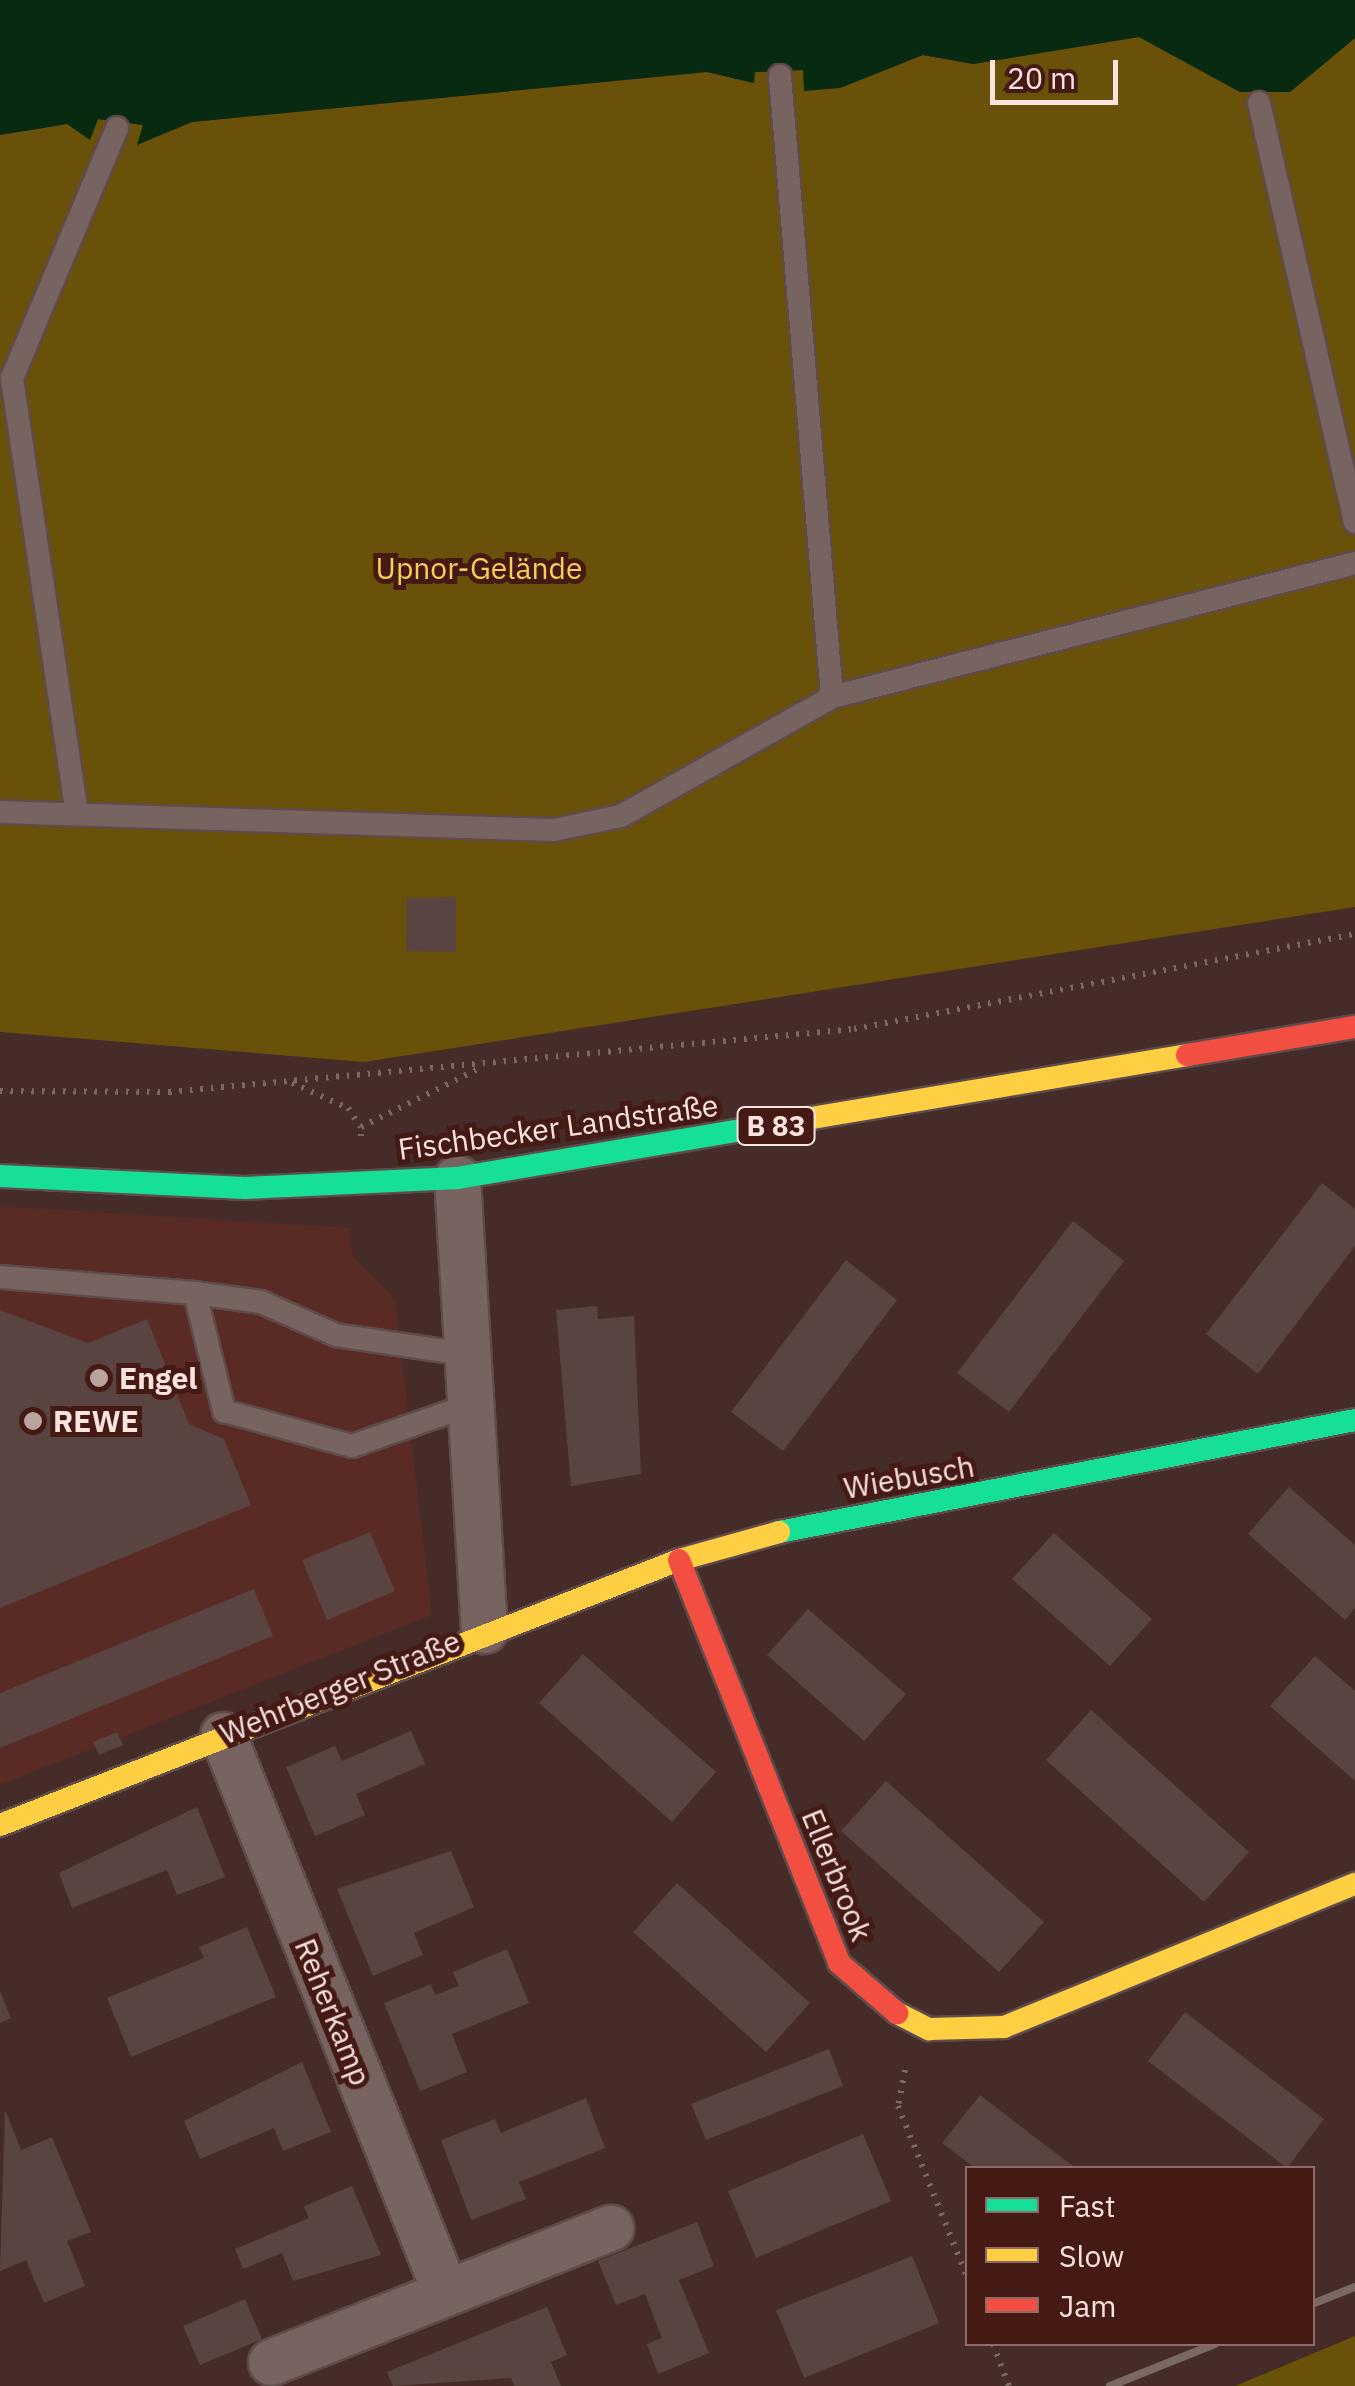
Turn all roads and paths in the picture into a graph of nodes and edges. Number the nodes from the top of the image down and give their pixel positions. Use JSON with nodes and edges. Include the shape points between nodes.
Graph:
{"nodes":[{"id":1,"x":780,"y":76,"type":"dead end"},
{"id":2,"x":1259,"y":102,"type":"dead end"},
{"id":3,"x":117,"y":128,"type":"dead end"},
{"id":4,"x":6,"y":375,"type":"edge"},
{"id":5,"x":1355,"y":522,"type":"edge"},
{"id":6,"x":1355,"y":564,"type":"edge"},
{"id":7,"x":832,"y":697,"type":"junction"},
{"id":8,"x":0,"y":812,"type":"edge"},
{"id":9,"x":76,"y":814,"type":"junction"},
{"id":10,"x":1355,"y":934,"type":"edge"},
{"id":11,"x":1355,"y":1027,"type":"edge"},
{"id":12,"x":485,"y":1066,"type":"junction"},
{"id":13,"x":290,"y":1082,"type":"junction"},
{"id":14,"x":0,"y":1092,"type":"edge"},
{"id":15,"x":361,"y":1126,"type":"junction"},
{"id":16,"x":0,"y":1176,"type":"edge"},
{"id":17,"x":457,"y":1178,"type":"junction"},
{"id":18,"x":358,"y":1182,"type":"junction"},
{"id":19,"x":0,"y":1277,"type":"edge"},
{"id":20,"x":195,"y":1292,"type":"junction"},
{"id":21,"x":465,"y":1354,"type":"junction"},
{"id":22,"x":468,"y":1406,"type":"junction"},
{"id":23,"x":1355,"y":1420,"type":"edge"},
{"id":24,"x":680,"y":1560,"type":"junction"},
{"id":25,"x":484,"y":1630,"type":"junction"},
{"id":26,"x":222,"y":1735,"type":"junction"},
{"id":27,"x":0,"y":1825,"type":"edge"},
{"id":28,"x":1355,"y":1884,"type":"edge"},
{"id":29,"x":929,"y":2029,"type":"junction"},
{"id":30,"x":610,"y":2228,"type":"dead end"},
{"id":31,"x":965,"y":2273,"type":"edge"},
{"id":32,"x":444,"y":2288,"type":"junction"},
{"id":33,"x":994,"y":2346,"type":"edge"},
{"id":34,"x":271,"y":2362,"type":"dead end"},
{"id":35,"x":1009,"y":2386,"type":"edge"}],
"edges":[{"from":1,"to":7,"type":"lane"},
{"from":2,"to":5,"type":"lane"},
{"from":3,"to":4,"type":"lane"},
{"from":4,"to":9,"type":"lane"},
{"from":6,"to":7,"type":"lane"},
{"from":7,"to":9,"type":"lane","via":[[621,816],[554,830]]},
{"from":8,"to":9,"type":"lane"},
{"from":10,"to":12,"type":"path","via":[[854,1030]]},
{"from":11,"to":17,"type":"street","name":"Fischbecker Landstraße","number":"B 83"},
{"from":12,"to":13,"type":"path"},
{"from":12,"to":15,"type":"path"},
{"from":13,"to":14,"type":"path"},
{"from":13,"to":15,"type":"path","via":[[348,1108]]},
{"from":15,"to":18,"type":"path"},
{"from":16,"to":18,"type":"street","name":"Fischbecker Landstraße","number":"B 83","via":[[245,1188]]},
{"from":17,"to":18,"type":"street","name":"Fischbecker Landstraße","number":"B 83"},
{"from":17,"to":21,"type":"street","name":"Wehrberger Straße"},
{"from":19,"to":20,"type":"lane"},
{"from":20,"to":21,"type":"lane","via":[[262,1302],[336,1335]]},
{"from":20,"to":22,"type":"lane","via":[[224,1411],[352,1446]]},
{"from":21,"to":22,"type":"street","name":"Wehrberger Straße"},
{"from":22,"to":25,"type":"street","name":"Wehrberger Straße"},
{"from":23,"to":24,"type":"street","name":"Wiebusch","via":[[795,1528]]},
{"from":24,"to":25,"type":"street","name":"Wiebusch"},
{"from":24,"to":29,"type":"street","name":"Ellerbrook","via":[[839,1964],[875,2001]]},
{"from":25,"to":26,"type":"street","name":"Wehrberger Straße"},
{"from":26,"to":27,"type":"street","name":"Wehrberger Straße"},
{"from":26,"to":32,"type":"street","name":"Reherkamp"},
{"from":28,"to":29,"type":"street","name":"Ellerbrook","via":[[1004,2026]]},
{"from":29,"to":31,"type":"path","via":[[904,2071],[898,2106]]},
{"from":30,"to":32,"type":"street"},
{"from":32,"to":34,"type":"street"},
{"from":33,"to":35,"type":"path"}]}
